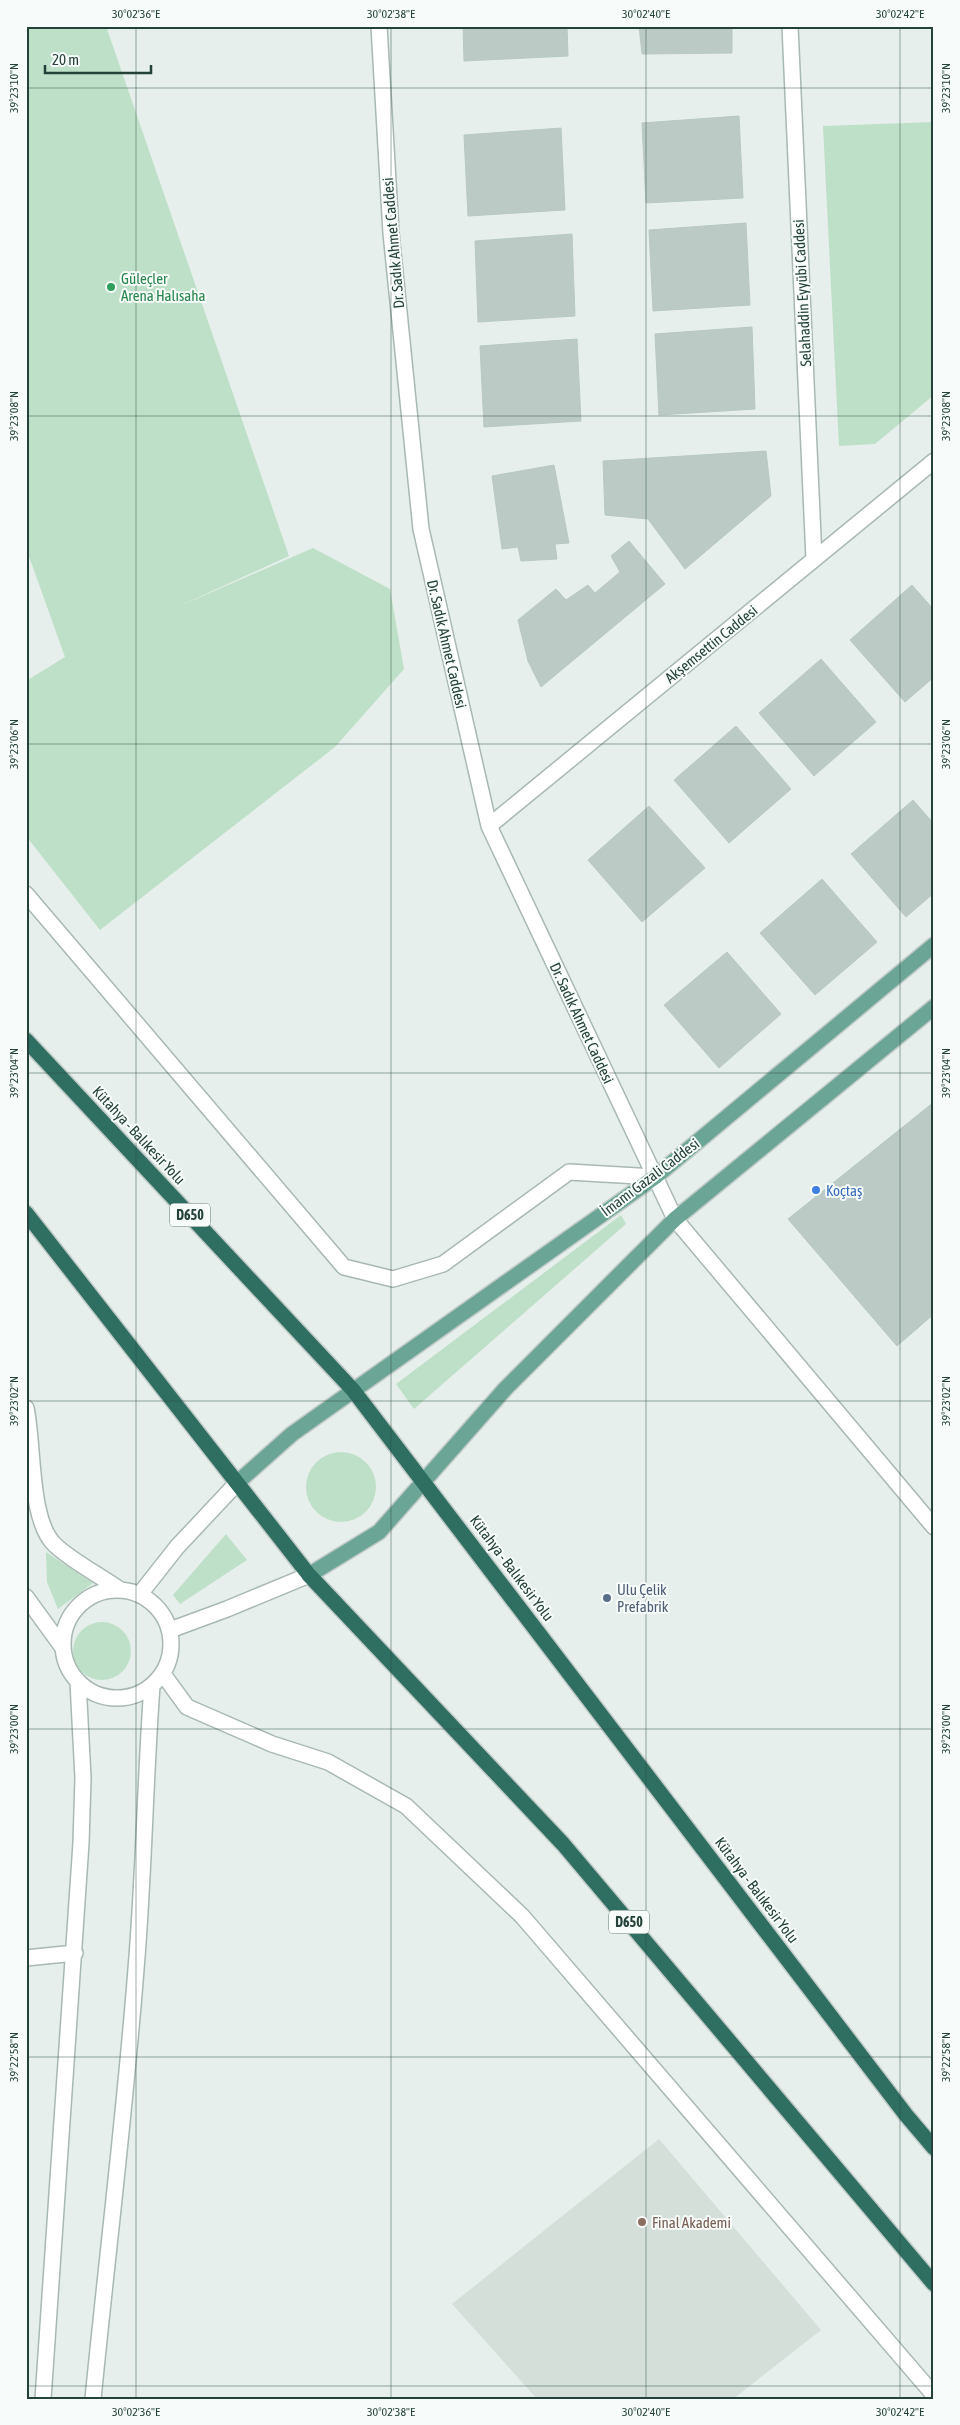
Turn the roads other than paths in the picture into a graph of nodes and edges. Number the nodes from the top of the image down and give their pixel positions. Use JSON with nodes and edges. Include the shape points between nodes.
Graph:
{"nodes":[{"id":1,"x":378,"y":26,"type":"edge"},
{"id":2,"x":790,"y":26,"type":"edge"},
{"id":3,"x":934,"y":462,"type":"edge"},
{"id":4,"x":814,"y":559,"type":"junction"},
{"id":5,"x":489,"y":826,"type":"junction"},
{"id":6,"x":26,"y":894,"type":"edge"},
{"id":7,"x":934,"y":945,"type":"edge"},
{"id":8,"x":934,"y":1007,"type":"edge"},
{"id":9,"x":26,"y":1040,"type":"edge"},
{"id":10,"x":654,"y":1177,"type":"junction"},
{"id":11,"x":26,"y":1213,"type":"edge"},
{"id":12,"x":675,"y":1219,"type":"junction"},
{"id":13,"x":353,"y":1390,"type":"junction"},
{"id":14,"x":26,"y":1408,"type":"edge"},
{"id":15,"x":238,"y":1482,"type":"junction"},
{"id":16,"x":425,"y":1482,"type":"junction"},
{"id":17,"x":934,"y":1526,"type":"edge"},
{"id":18,"x":309,"y":1574,"type":"junction"},
{"id":19,"x":119,"y":1589,"type":"junction"},
{"id":20,"x":140,"y":1594,"type":"junction"},
{"id":21,"x":26,"y":1598,"type":"edge"},
{"id":22,"x":170,"y":1630,"type":"junction"},
{"id":23,"x":62,"y":1648,"type":"junction"},
{"id":24,"x":163,"y":1674,"type":"junction"},
{"id":25,"x":78,"y":1682,"type":"junction"},
{"id":26,"x":152,"y":1686,"type":"junction"},
{"id":27,"x":75,"y":1953,"type":"junction"},
{"id":28,"x":26,"y":1958,"type":"edge"},
{"id":29,"x":934,"y":2148,"type":"edge"},
{"id":30,"x":934,"y":2284,"type":"edge"},
{"id":31,"x":934,"y":2395,"type":"edge"},
{"id":32,"x":43,"y":2399,"type":"edge"},
{"id":33,"x":93,"y":2399,"type":"edge"}],
"edges":[{"from":1,"to":5,"type":"street","name":"Dr. Sadık Ahmet Caddesi","via":[[391,233],[421,529]]},
{"from":2,"to":4,"type":"street","name":"Selahaddin Eyyübi Caddesi"},
{"from":3,"to":4,"type":"street","name":"Akşemsettin Caddesi"},
{"from":4,"to":5,"type":"street","name":"Akşemsettin Caddesi"},
{"from":5,"to":10,"type":"street","name":"Dr. Sadık Ahmet Caddesi"},
{"from":6,"to":10,"type":"street","via":[[344,1267],[393,1279],[443,1264],[569,1172]]},
{"from":7,"to":10,"type":"main road","name":"İmamı Gazali Caddesi"},
{"from":8,"to":12,"type":"main road"},
{"from":9,"to":13,"type":"highway","name":"Kütahya - Balıkesir Yolu","number":"D650"},
{"from":10,"to":12,"type":"street","name":"Dr. Sadık Ahmet Caddesi"},
{"from":10,"to":13,"type":"main road","name":"İmamı Gazali Caddesi"},
{"from":11,"to":15,"type":"highway"},
{"from":12,"to":16,"type":"main road","via":[[506,1388]]},
{"from":12,"to":17,"type":"street","name":"Dr. Sadık Ahmet Caddesi"},
{"from":13,"to":15,"type":"main road","name":"İmamı Gazali Caddesi","via":[[292,1434]]},
{"from":13,"to":16,"type":"highway","name":"Kütahya - Balıkesir Yolu"},
{"from":14,"to":19,"type":"street","via":[[31,1430],[36,1502],[43,1528],[55,1545]]},
{"from":15,"to":18,"type":"highway"},
{"from":15,"to":20,"type":"street","via":[[177,1547]]},
{"from":16,"to":18,"type":"main road","via":[[379,1532]]},
{"from":16,"to":29,"type":"highway","name":"Kütahya - Balıkesir Yolu"},
{"from":18,"to":22,"type":"street"},
{"from":18,"to":30,"type":"highway","number":"D650","via":[[563,1844]]},
{"from":19,"to":20,"type":"street"},
{"from":19,"to":23,"type":"street","via":[[101,1592],[84,1600],[71,1614],[64,1630]]},
{"from":20,"to":22,"type":"street","via":[[164,1615]]},
{"from":21,"to":23,"type":"street"},
{"from":22,"to":24,"type":"street","via":[[172,1645]]},
{"from":23,"to":25,"type":"street"},
{"from":24,"to":26,"type":"street"},
{"from":24,"to":31,"type":"street","via":[[187,1707],[272,1744],[328,1762],[414,1813],[522,1916]]},
{"from":25,"to":26,"type":"street","via":[[91,1692],[122,1698]]},
{"from":25,"to":27,"type":"street","via":[[83,1778]]},
{"from":26,"to":33,"type":"street","via":[[136,1971]]},
{"from":27,"to":28,"type":"street"},
{"from":27,"to":32,"type":"street"}]}
